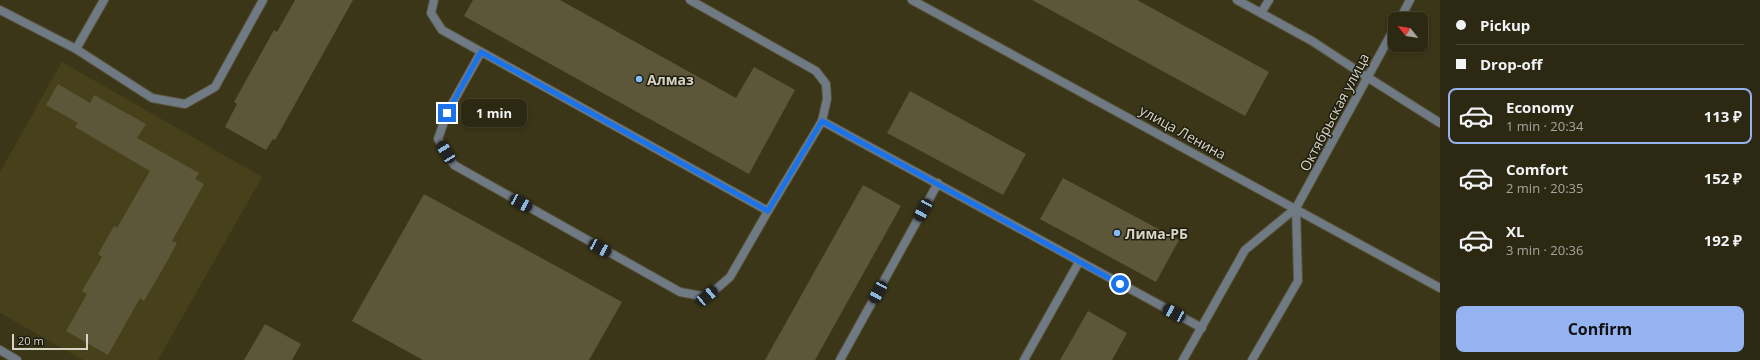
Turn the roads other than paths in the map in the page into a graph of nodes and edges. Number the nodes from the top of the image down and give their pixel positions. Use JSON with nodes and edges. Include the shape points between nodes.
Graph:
{"nodes":[{"id":1,"x":104,"y":0,"type":"edge"},
{"id":2,"x":263,"y":0,"type":"edge"},
{"id":3,"x":434,"y":0,"type":"edge"},
{"id":4,"x":690,"y":0,"type":"edge"},
{"id":5,"x":912,"y":0,"type":"edge"},
{"id":6,"x":1237,"y":0,"type":"edge"},
{"id":7,"x":1269,"y":0,"type":"edge"},
{"id":8,"x":1410,"y":0,"type":"edge"},
{"id":9,"x":0,"y":10,"type":"edge"},
{"id":10,"x":1404,"y":12,"type":"edge"},
{"id":11,"x":1261,"y":13,"type":"junction"},
{"id":12,"x":1388,"y":40,"type":"edge"},
{"id":13,"x":76,"y":49,"type":"junction"},
{"id":14,"x":481,"y":52,"type":"junction"},
{"id":15,"x":1367,"y":77,"type":"junction"},
{"id":16,"x":822,"y":121,"type":"junction"},
{"id":17,"x":1440,"y":123,"type":"edge"},
{"id":18,"x":938,"y":183,"type":"junction"},
{"id":19,"x":1296,"y":208,"type":"junction"},
{"id":20,"x":768,"y":211,"type":"junction"},
{"id":21,"x":1080,"y":262,"type":"junction"},
{"id":22,"x":1440,"y":288,"type":"edge"},
{"id":23,"x":1202,"y":328,"type":"junction"},
{"id":24,"x":0,"y":350,"type":"edge"},
{"id":25,"x":17,"y":360,"type":"edge"},
{"id":26,"x":840,"y":360,"type":"edge"},
{"id":27,"x":1024,"y":360,"type":"edge"},
{"id":28,"x":1183,"y":360,"type":"edge"},
{"id":29,"x":1252,"y":360,"type":"edge"}],
"edges":[{"from":1,"to":13,"type":"street"},
{"from":2,"to":13,"type":"street","via":[[215,87],[185,104],[152,98]]},
{"from":3,"to":14,"type":"street","via":[[431,13],[442,30]]},
{"from":4,"to":16,"type":"street","via":[[816,71],[826,84],[827,100]]},
{"from":5,"to":19,"type":"street","name":"улица Ленина"},
{"from":6,"to":11,"type":"street"},
{"from":7,"to":11,"type":"street"},
{"from":8,"to":10,"type":"street"},
{"from":9,"to":13,"type":"street"},
{"from":11,"to":15,"type":"street","via":[[1312,41]]},
{"from":12,"to":15,"type":"street","name":"Октябрьская улица"},
{"from":14,"to":20,"type":"street"},
{"from":14,"to":20,"type":"street","via":[[447,113],[438,139],[454,166],[680,292],[707,296],[730,278]]},
{"from":15,"to":17,"type":"street"},
{"from":15,"to":19,"type":"street","name":"Октябрьская улица"},
{"from":16,"to":18,"type":"street"},
{"from":16,"to":20,"type":"street"},
{"from":18,"to":21,"type":"street"},
{"from":18,"to":26,"type":"street"},
{"from":19,"to":22,"type":"street","name":"улица Ленина"},
{"from":19,"to":23,"type":"street","name":"Октябрьская улица","via":[[1245,250]]},
{"from":19,"to":29,"type":"street","via":[[1298,281]]},
{"from":21,"to":23,"type":"street"},
{"from":21,"to":27,"type":"street"},
{"from":23,"to":28,"type":"street","name":"Октябрьская улица"},
{"from":24,"to":25,"type":"street"}]}
